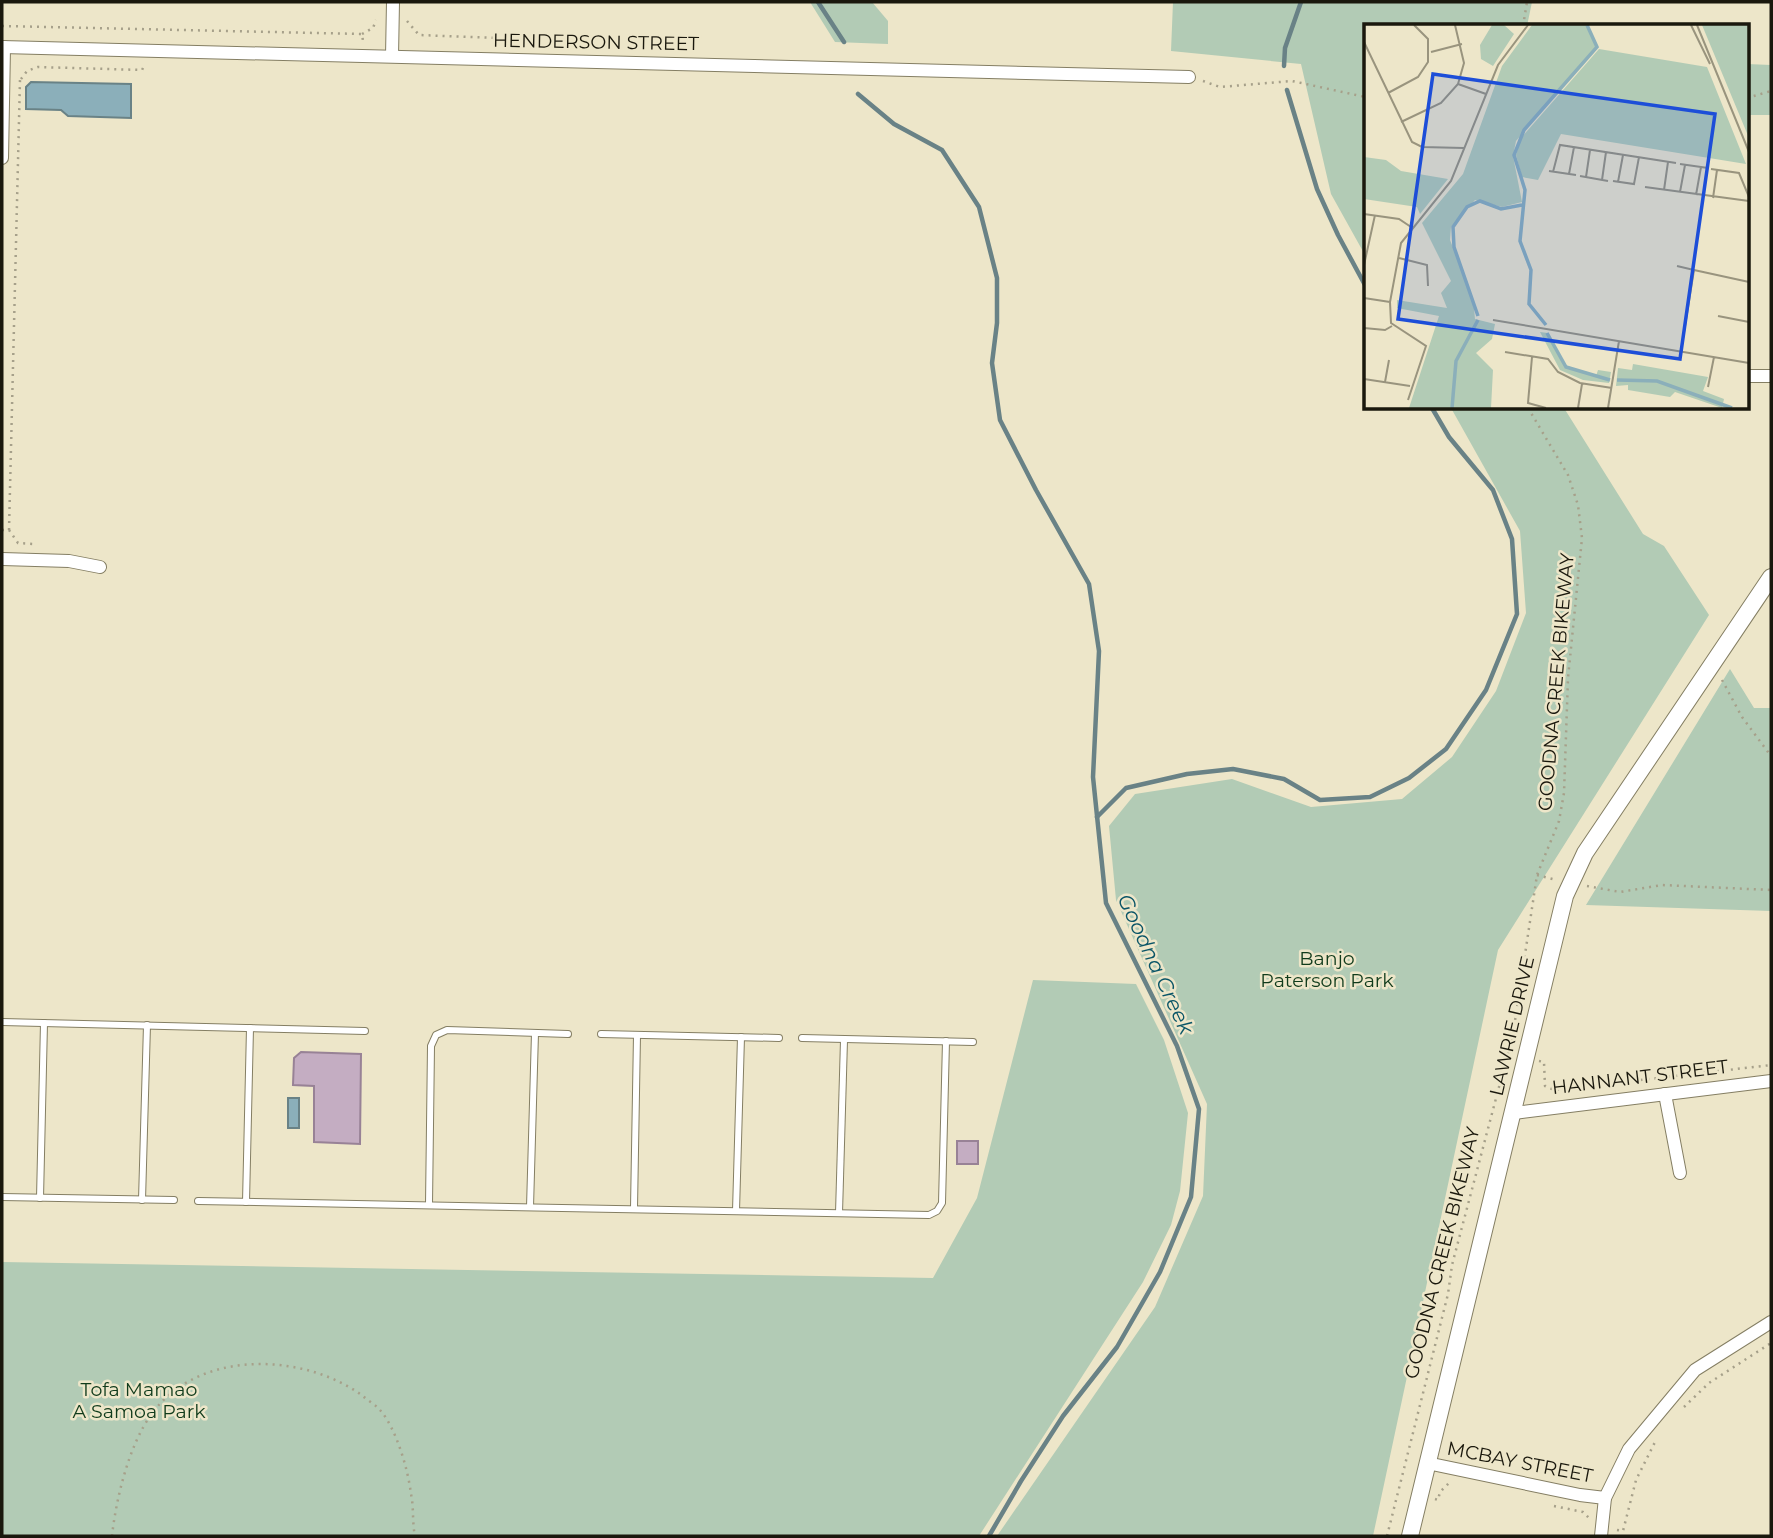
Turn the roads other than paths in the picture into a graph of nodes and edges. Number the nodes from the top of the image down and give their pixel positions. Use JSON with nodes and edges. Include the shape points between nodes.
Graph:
{"nodes":[{"id":1,"x":393,"y":2,"type":"edge"},
{"id":2,"x":3,"y":47,"type":"edge"},
{"id":3,"x":392,"y":56,"type":"junction"},
{"id":4,"x":1189,"y":77,"type":"road end"},
{"id":5,"x":2,"y":158,"type":"edge"},
{"id":6,"x":1748,"y":376,"type":"edge"},
{"id":7,"x":1771,"y":376,"type":"edge"},
{"id":8,"x":2,"y":559,"type":"edge"},
{"id":9,"x":100,"y":567,"type":"dead end"},
{"id":10,"x":1771,"y":577,"type":"edge"},
{"id":11,"x":2,"y":1022,"type":"edge"},
{"id":12,"x":44,"y":1023,"type":"junction"},
{"id":13,"x":147,"y":1025,"type":"junction"},
{"id":14,"x":250,"y":1028,"type":"junction"},
{"id":15,"x":365,"y":1031,"type":"dead end"},
{"id":16,"x":535,"y":1033,"type":"junction"},
{"id":17,"x":568,"y":1034,"type":"dead end"},
{"id":18,"x":601,"y":1034,"type":"dead end"},
{"id":19,"x":637,"y":1034,"type":"junction"},
{"id":20,"x":741,"y":1037,"type":"junction"},
{"id":21,"x":779,"y":1038,"type":"dead end"},
{"id":22,"x":802,"y":1038,"type":"dead end"},
{"id":23,"x":844,"y":1040,"type":"junction"},
{"id":24,"x":946,"y":1041,"type":"junction"},
{"id":25,"x":973,"y":1042,"type":"dead end"},
{"id":26,"x":1771,"y":1081,"type":"edge"},
{"id":27,"x":1665,"y":1094,"type":"junction"},
{"id":28,"x":1514,"y":1113,"type":"junction"},
{"id":29,"x":1679,"y":1173,"type":"dead end"},
{"id":30,"x":2,"y":1197,"type":"edge"},
{"id":31,"x":40,"y":1198,"type":"junction"},
{"id":32,"x":142,"y":1199,"type":"junction"},
{"id":33,"x":174,"y":1200,"type":"dead end"},
{"id":34,"x":198,"y":1201,"type":"dead end"},
{"id":35,"x":246,"y":1202,"type":"junction"},
{"id":36,"x":429,"y":1204,"type":"junction"},
{"id":37,"x":530,"y":1207,"type":"junction"},
{"id":38,"x":634,"y":1208,"type":"junction"},
{"id":39,"x":736,"y":1211,"type":"junction"},
{"id":40,"x":839,"y":1213,"type":"junction"},
{"id":41,"x":1771,"y":1322,"type":"edge"},
{"id":42,"x":1427,"y":1463,"type":"junction"},
{"id":43,"x":1605,"y":1498,"type":"junction"},
{"id":44,"x":1601,"y":1532,"type":"edge"},
{"id":45,"x":1410,"y":1536,"type":"edge"}],
"edges":[{"from":1,"to":3,"type":"street"},
{"from":2,"to":3,"type":"street","name":"HENDERSON STREET"},
{"from":2,"to":5,"type":"street"},
{"from":3,"to":4,"type":"street","name":"HENDERSON STREET"},
{"from":6,"to":7,"type":"street"},
{"from":8,"to":9,"type":"street"},
{"from":10,"to":28,"type":"street","name":"LAWRIE DRIVE","via":[[1585,852],[1565,896]]},
{"from":11,"to":12,"type":"lane"},
{"from":12,"to":13,"type":"lane"},
{"from":12,"to":31,"type":"lane"},
{"from":13,"to":14,"type":"lane"},
{"from":13,"to":32,"type":"lane"},
{"from":14,"to":15,"type":"lane"},
{"from":14,"to":35,"type":"lane"},
{"from":16,"to":17,"type":"lane"},
{"from":16,"to":36,"type":"lane","via":[[447,1030],[436,1035],[431,1045]]},
{"from":16,"to":37,"type":"lane"},
{"from":18,"to":19,"type":"lane"},
{"from":19,"to":20,"type":"lane"},
{"from":19,"to":38,"type":"lane"},
{"from":20,"to":21,"type":"lane"},
{"from":20,"to":39,"type":"lane"},
{"from":22,"to":23,"type":"lane"},
{"from":23,"to":24,"type":"lane"},
{"from":23,"to":40,"type":"lane"},
{"from":24,"to":25,"type":"lane"},
{"from":24,"to":40,"type":"lane","via":[[941,1207],[929,1215]]},
{"from":26,"to":27,"type":"street","name":"HANNANT STREET"},
{"from":27,"to":28,"type":"street","name":"HANNANT STREET"},
{"from":27,"to":29,"type":"street"},
{"from":28,"to":42,"type":"street","name":"LAWRIE DRIVE"},
{"from":30,"to":31,"type":"lane"},
{"from":31,"to":32,"type":"lane"},
{"from":32,"to":33,"type":"lane"},
{"from":34,"to":35,"type":"lane"},
{"from":35,"to":36,"type":"lane"},
{"from":36,"to":37,"type":"lane"},
{"from":37,"to":38,"type":"lane"},
{"from":38,"to":39,"type":"lane"},
{"from":39,"to":40,"type":"lane"},
{"from":41,"to":43,"type":"street","via":[[1695,1370],[1629,1449]]},
{"from":42,"to":43,"type":"street","name":"MCBAY STREET"},
{"from":42,"to":45,"type":"street","name":"LAWRIE DRIVE"},
{"from":43,"to":44,"type":"street"}]}
